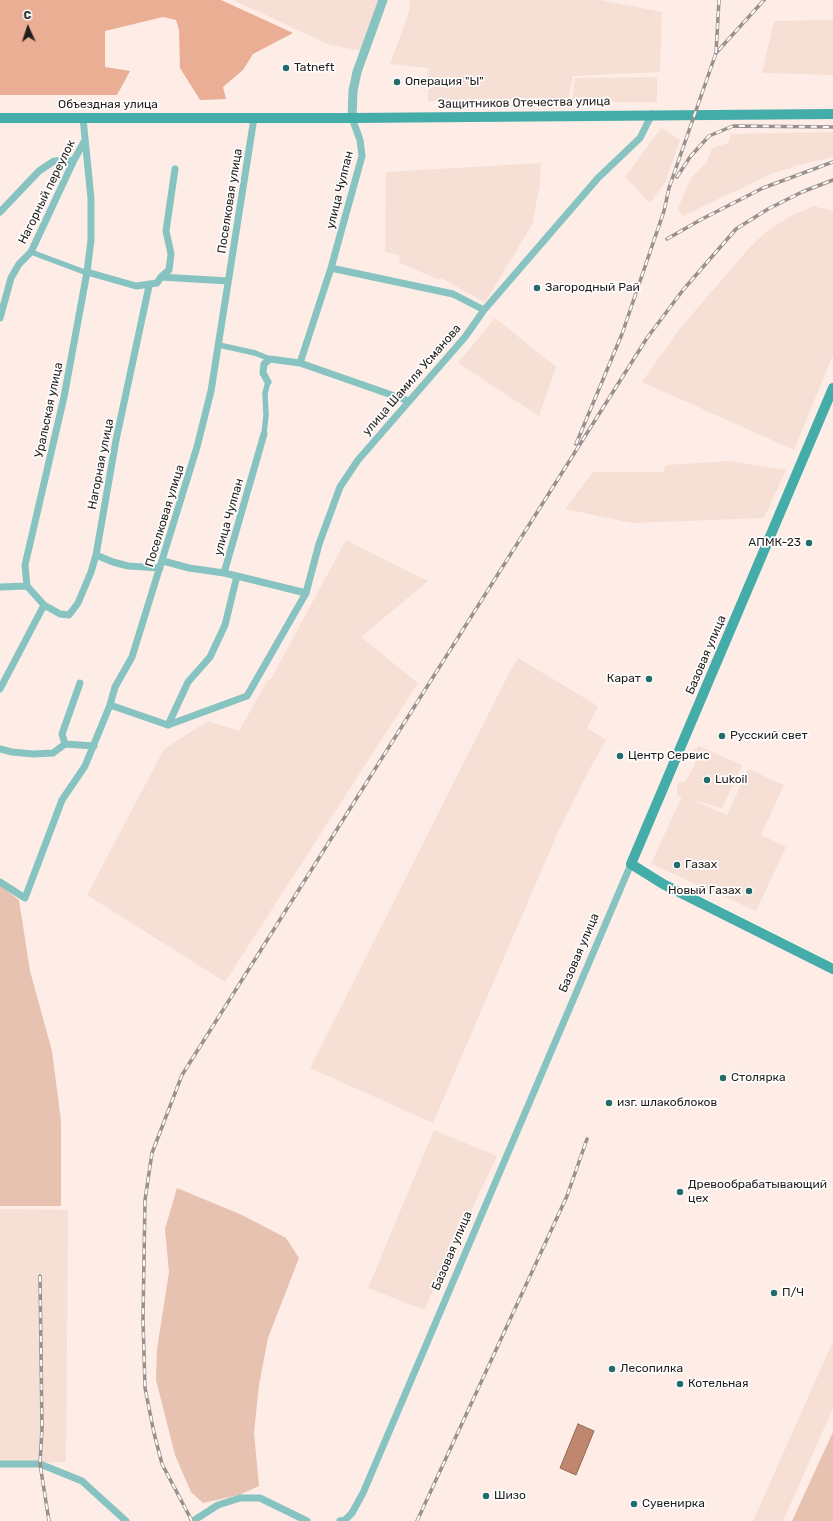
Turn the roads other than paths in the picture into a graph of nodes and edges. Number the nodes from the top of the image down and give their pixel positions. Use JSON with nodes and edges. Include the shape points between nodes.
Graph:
{"nodes":[{"id":1,"x":383,"y":0,"type":"edge"},
{"id":2,"x":652,"y":114,"type":"junction"},
{"id":3,"x":833,"y":114,"type":"edge"},
{"id":4,"x":0,"y":118,"type":"edge"},
{"id":5,"x":83,"y":118,"type":"junction"},
{"id":6,"x":216,"y":118,"type":"joint"},
{"id":7,"x":254,"y":118,"type":"junction"},
{"id":8,"x":352,"y":118,"type":"junction"},
{"id":9,"x":85,"y":140,"type":"junction"},
{"id":10,"x":74,"y":160,"type":"junction"},
{"id":11,"x":175,"y":169,"type":"dead end"},
{"id":12,"x":0,"y":212,"type":"edge"},
{"id":13,"x":31,"y":252,"type":"junction"},
{"id":14,"x":331,"y":268,"type":"junction"},
{"id":15,"x":87,"y":272,"type":"junction"},
{"id":16,"x":161,"y":277,"type":"junction"},
{"id":17,"x":228,"y":282,"type":"junction"},
{"id":18,"x":149,"y":286,"type":"junction"},
{"id":19,"x":484,"y":310,"type":"junction"},
{"id":20,"x":0,"y":318,"type":"edge"},
{"id":21,"x":218,"y":345,"type":"junction"},
{"id":22,"x":270,"y":359,"type":"junction"},
{"id":23,"x":300,"y":363,"type":"junction"},
{"id":24,"x":268,"y":382,"type":"joint"},
{"id":25,"x":833,"y":388,"type":"edge"},
{"id":26,"x":409,"y":401,"type":"junction"},
{"id":27,"x":264,"y":434,"type":"joint"},
{"id":28,"x":96,"y":555,"type":"junction"},
{"id":29,"x":162,"y":565,"type":"junction"},
{"id":30,"x":224,"y":573,"type":"junction"},
{"id":31,"x":237,"y":576,"type":"junction"},
{"id":32,"x":27,"y":586,"type":"junction"},
{"id":33,"x":0,"y":587,"type":"edge"},
{"id":34,"x":306,"y":593,"type":"junction"},
{"id":35,"x":44,"y":606,"type":"junction"},
{"id":36,"x":80,"y":683,"type":"dead end"},
{"id":37,"x":0,"y":689,"type":"edge"},
{"id":38,"x":110,"y":705,"type":"junction"},
{"id":39,"x":168,"y":725,"type":"junction"},
{"id":40,"x":65,"y":744,"type":"junction"},
{"id":41,"x":94,"y":746,"type":"junction"},
{"id":42,"x":0,"y":749,"type":"edge"},
{"id":43,"x":631,"y":864,"type":"junction"},
{"id":44,"x":0,"y":882,"type":"edge"},
{"id":45,"x":833,"y":969,"type":"edge"},
{"id":46,"x":0,"y":1464,"type":"edge"},
{"id":47,"x":126,"y":1521,"type":"edge"},
{"id":48,"x":192,"y":1521,"type":"edge"},
{"id":49,"x":307,"y":1521,"type":"edge"},
{"id":50,"x":340,"y":1521,"type":"edge"}],
"edges":[{"from":1,"to":8,"type":"street","via":[[357,72]]},
{"from":2,"to":3,"type":"main road","name":"Защитников Отечества улица"},
{"from":2,"to":8,"type":"main road","name":"Защитников Отечества улица"},
{"from":2,"to":19,"type":"street","name":"улица Шамиля Усманова","via":[[640,138],[598,178]]},
{"from":4,"to":5,"type":"main road","name":"Объездная улица"},
{"from":5,"to":6,"type":"main road","name":"Объездная улица"},
{"from":5,"to":9,"type":"street","name":"Уральская улица"},
{"from":6,"to":7,"type":"main road","name":"Защитников Отечества улица"},
{"from":7,"to":8,"type":"main road","name":"Защитников Отечества улица"},
{"from":7,"to":17,"type":"street","name":"Поселковая улица"},
{"from":8,"to":14,"type":"street","name":"улица Чулпан","via":[[360,140],[362,156]]},
{"from":9,"to":10,"type":"street","name":"Нагорный переулок"},
{"from":9,"to":15,"type":"street","name":"Уральская улица","via":[[91,240]]},
{"from":10,"to":12,"type":"street","via":[[54,161],[40,171]]},
{"from":10,"to":13,"type":"street","name":"Нагорный переулок"},
{"from":11,"to":16,"type":"street","via":[[166,231],[171,254],[169,270]]},
{"from":13,"to":15,"type":"street"},
{"from":13,"to":20,"type":"street","name":"Нагорный переулок","via":[[19,264],[11,278]]},
{"from":14,"to":19,"type":"street","via":[[452,294]]},
{"from":14,"to":23,"type":"street","name":"улица Чулпан"},
{"from":15,"to":18,"type":"street","via":[[136,286]]},
{"from":15,"to":32,"type":"street","name":"Уральская улица","via":[[64,397],[25,564]]},
{"from":16,"to":17,"type":"street"},
{"from":16,"to":18,"type":"street","via":[[157,283]]},
{"from":17,"to":21,"type":"street","name":"Поселковая улица"},
{"from":18,"to":28,"type":"street","name":"Нагорная улица","via":[[116,440]]},
{"from":19,"to":26,"type":"street","name":"улица Шамиля Усманова","via":[[465,337]]},
{"from":21,"to":22,"type":"street"},
{"from":21,"to":29,"type":"street","name":"Поселковая улица","via":[[211,391],[197,447]]},
{"from":22,"to":23,"type":"street"},
{"from":22,"to":24,"type":"street","via":[[264,364],[263,373]]},
{"from":23,"to":26,"type":"street"},
{"from":24,"to":27,"type":"street","via":[[265,393]]},
{"from":25,"to":43,"type":"main road","name":"Базовая улица"},
{"from":26,"to":34,"type":"street","name":"улица Шамиля Усманова","via":[[358,460],[340,487],[319,544]]},
{"from":27,"to":30,"type":"street","name":"улица Чулпан"},
{"from":28,"to":29,"type":"street","via":[[128,566]]},
{"from":28,"to":35,"type":"street","name":"Нагорная улица","via":[[80,597],[69,615],[60,614]]},
{"from":29,"to":30,"type":"street"},
{"from":29,"to":38,"type":"street","name":"Поселковая улица","via":[[132,657],[115,687]]},
{"from":30,"to":31,"type":"street","name":"улица Чулпан"},
{"from":31,"to":34,"type":"street","name":"улица Чулпан"},
{"from":31,"to":39,"type":"street","via":[[225,625],[219,638],[210,657],[188,682]]},
{"from":32,"to":33,"type":"street"},
{"from":32,"to":35,"type":"street"},
{"from":34,"to":39,"type":"street","name":"улица Шамиля Усманова","via":[[247,696]]},
{"from":35,"to":37,"type":"street"},
{"from":36,"to":40,"type":"street","via":[[62,734]]},
{"from":38,"to":39,"type":"street"},
{"from":38,"to":41,"type":"street","name":"Поселковая улица"},
{"from":40,"to":41,"type":"street"},
{"from":40,"to":42,"type":"street","via":[[53,754]]},
{"from":41,"to":44,"type":"street","name":"Поселковая улица","via":[[85,766],[62,800],[25,898]]},
{"from":43,"to":45,"type":"main road","via":[[663,884]]},
{"from":43,"to":50,"type":"street","name":"Базовая улица","via":[[364,1493],[352,1513]]},
{"from":46,"to":47,"type":"street","via":[[40,1464],[82,1481]]},
{"from":48,"to":49,"type":"street","via":[[218,1506],[240,1498],[260,1498]]}]}
